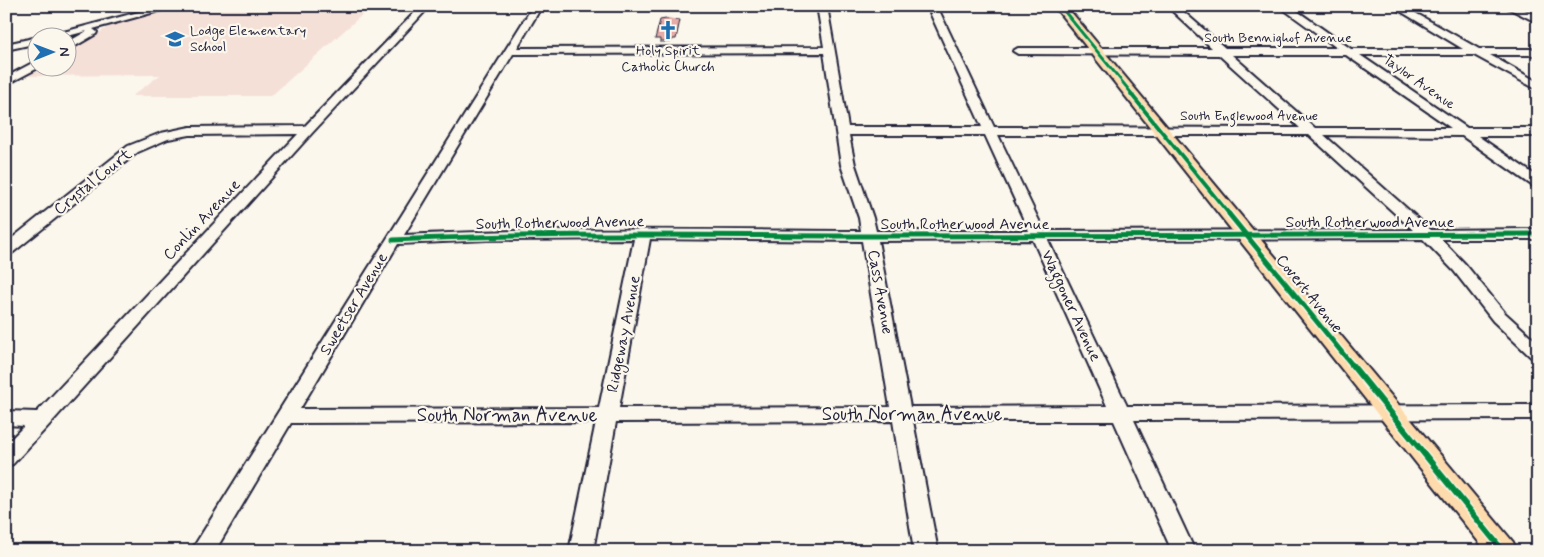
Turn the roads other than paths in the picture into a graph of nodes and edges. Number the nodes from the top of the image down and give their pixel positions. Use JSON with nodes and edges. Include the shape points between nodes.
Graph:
{"nodes":[{"id":1,"x":173,"y":6,"type":"edge"},
{"id":2,"x":426,"y":6,"type":"edge"},
{"id":3,"x":538,"y":6,"type":"edge"},
{"id":4,"x":822,"y":6,"type":"edge"},
{"id":5,"x":932,"y":6,"type":"edge"},
{"id":6,"x":1060,"y":6,"type":"edge"},
{"id":7,"x":1171,"y":6,"type":"edge"},
{"id":8,"x":1283,"y":6,"type":"edge"},
{"id":9,"x":1396,"y":6,"type":"edge"},
{"id":10,"x":1508,"y":6,"type":"edge"},
{"id":11,"x":1538,"y":20,"type":"edge"},
{"id":12,"x":107,"y":22,"type":"junction"},
{"id":13,"x":78,"y":30,"type":"edge"},
{"id":14,"x":78,"y":40,"type":"edge"},
{"id":15,"x":28,"y":42,"type":"edge"},
{"id":16,"x":6,"y":47,"type":"edge"},
{"id":17,"x":828,"y":50,"type":"junction"},
{"id":18,"x":509,"y":51,"type":"junction"},
{"id":19,"x":1018,"y":51,"type":"dead end"},
{"id":20,"x":1095,"y":51,"type":"junction"},
{"id":21,"x":1221,"y":51,"type":"junction"},
{"id":22,"x":1349,"y":51,"type":"junction"},
{"id":23,"x":1475,"y":52,"type":"junction"},
{"id":24,"x":1538,"y":52,"type":"edge"},
{"id":25,"x":28,"y":70,"type":"edge"},
{"id":26,"x":6,"y":82,"type":"edge"},
{"id":27,"x":1538,"y":88,"type":"edge"},
{"id":28,"x":308,"y":130,"type":"junction"},
{"id":29,"x":841,"y":131,"type":"junction"},
{"id":30,"x":989,"y":131,"type":"junction"},
{"id":31,"x":1160,"y":131,"type":"junction"},
{"id":32,"x":1311,"y":132,"type":"junction"},
{"id":33,"x":1464,"y":132,"type":"junction"},
{"id":34,"x":1538,"y":132,"type":"edge"},
{"id":35,"x":1538,"y":183,"type":"edge"},
{"id":36,"x":643,"y":234,"type":"junction"},
{"id":37,"x":1426,"y":234,"type":"junction"},
{"id":38,"x":1538,"y":234,"type":"edge"},
{"id":39,"x":870,"y":236,"type":"junction"},
{"id":40,"x":1038,"y":236,"type":"junction"},
{"id":41,"x":1245,"y":236,"type":"junction"},
{"id":42,"x":393,"y":240,"type":"junction"},
{"id":43,"x":6,"y":251,"type":"edge"},
{"id":44,"x":1538,"y":354,"type":"edge"},
{"id":45,"x":1538,"y":412,"type":"edge"},
{"id":46,"x":1121,"y":413,"type":"junction"},
{"id":47,"x":1391,"y":414,"type":"junction"},
{"id":48,"x":608,"y":415,"type":"junction"},
{"id":49,"x":902,"y":415,"type":"junction"},
{"id":50,"x":286,"y":416,"type":"junction"},
{"id":51,"x":6,"y":418,"type":"edge"},
{"id":52,"x":43,"y":419,"type":"junction"},
{"id":53,"x":6,"y":458,"type":"edge"},
{"id":54,"x":202,"y":551,"type":"edge"},
{"id":55,"x":581,"y":551,"type":"edge"},
{"id":56,"x":926,"y":551,"type":"edge"},
{"id":57,"x":1184,"y":551,"type":"edge"},
{"id":58,"x":1503,"y":551,"type":"edge"}],
"edges":[{"from":1,"to":12,"type":"street"},
{"from":2,"to":28,"type":"street","name":"Conlin Avenue"},
{"from":3,"to":18,"type":"street","name":"Sweetser Avenue"},
{"from":4,"to":17,"type":"street","name":"Cass Avenue"},
{"from":5,"to":30,"type":"street","name":"Waggoner Avenue"},
{"from":6,"to":20,"type":"main road","name":"Covert Avenue"},
{"from":7,"to":21,"type":"street"},
{"from":8,"to":22,"type":"street","name":"Taylor Avenue"},
{"from":9,"to":23,"type":"street"},
{"from":10,"to":11,"type":"street"},
{"from":12,"to":13,"type":"street"},
{"from":12,"to":14,"type":"street"},
{"from":15,"to":16,"type":"street"},
{"from":17,"to":18,"type":"street"},
{"from":17,"to":29,"type":"street","name":"Cass Avenue"},
{"from":18,"to":42,"type":"street","name":"Sweetser Avenue"},
{"from":19,"to":20,"type":"street","name":"South Bennighof Avenue"},
{"from":20,"to":21,"type":"street","name":"South Bennighof Avenue"},
{"from":20,"to":31,"type":"main road","name":"Covert Avenue"},
{"from":21,"to":22,"type":"street","name":"South Bennighof Avenue"},
{"from":21,"to":32,"type":"street"},
{"from":22,"to":23,"type":"street","name":"South Bennighof Avenue"},
{"from":22,"to":33,"type":"street","name":"Taylor Avenue"},
{"from":23,"to":24,"type":"street","name":"South Bennighof Avenue"},
{"from":23,"to":27,"type":"street"},
{"from":25,"to":26,"type":"street"},
{"from":28,"to":43,"type":"street","name":"Crystal Court","via":[[190,131],[165,136],[133,149]]},
{"from":28,"to":52,"type":"street","name":"Conlin Avenue"},
{"from":29,"to":30,"type":"street","name":"South Englewood Avenue"},
{"from":29,"to":39,"type":"street","name":"Cass Avenue","via":[[851,178]]},
{"from":30,"to":31,"type":"street","name":"South Englewood Avenue"},
{"from":30,"to":40,"type":"street","name":"Waggoner Avenue"},
{"from":31,"to":32,"type":"street","name":"South Englewood Avenue"},
{"from":31,"to":41,"type":"main road","name":"Covert Avenue"},
{"from":32,"to":33,"type":"street","name":"South Englewood Avenue"},
{"from":32,"to":37,"type":"street"},
{"from":33,"to":34,"type":"street","name":"South Englewood Avenue"},
{"from":33,"to":35,"type":"street","name":"Taylor Avenue"},
{"from":36,"to":39,"type":"street","name":"South Rotherwood Avenue"},
{"from":36,"to":42,"type":"street","name":"South Rotherwood Avenue","via":[[487,235]]},
{"from":36,"to":48,"type":"street","name":"Ridgeway Avenue"},
{"from":37,"to":38,"type":"street","name":"South Rotherwood Avenue"},
{"from":37,"to":41,"type":"street","name":"South Rotherwood Avenue"},
{"from":37,"to":44,"type":"street","via":[[1460,268],[1500,317]]},
{"from":39,"to":40,"type":"street","name":"South Rotherwood Avenue"},
{"from":39,"to":49,"type":"street","name":"Cass Avenue"},
{"from":40,"to":41,"type":"street","name":"South Rotherwood Avenue"},
{"from":40,"to":46,"type":"street","name":"Waggoner Avenue"},
{"from":41,"to":47,"type":"main road","name":"Covert Avenue"},
{"from":42,"to":50,"type":"street","name":"Sweetser Avenue"},
{"from":45,"to":47,"type":"street","name":"South Norman Avenue"},
{"from":46,"to":47,"type":"street","name":"South Norman Avenue"},
{"from":46,"to":49,"type":"street","name":"South Norman Avenue"},
{"from":46,"to":57,"type":"street","name":"Waggoner Avenue"},
{"from":47,"to":58,"type":"main road","name":"Covert Avenue"},
{"from":48,"to":49,"type":"street","name":"South Norman Avenue"},
{"from":48,"to":50,"type":"street","name":"South Norman Avenue"},
{"from":48,"to":55,"type":"street","name":"Ridgeway Avenue"},
{"from":49,"to":56,"type":"street","name":"Cass Avenue"},
{"from":50,"to":54,"type":"street","name":"Sweetser Avenue"},
{"from":51,"to":52,"type":"street"},
{"from":52,"to":53,"type":"street","name":"Conlin Avenue"}]}
